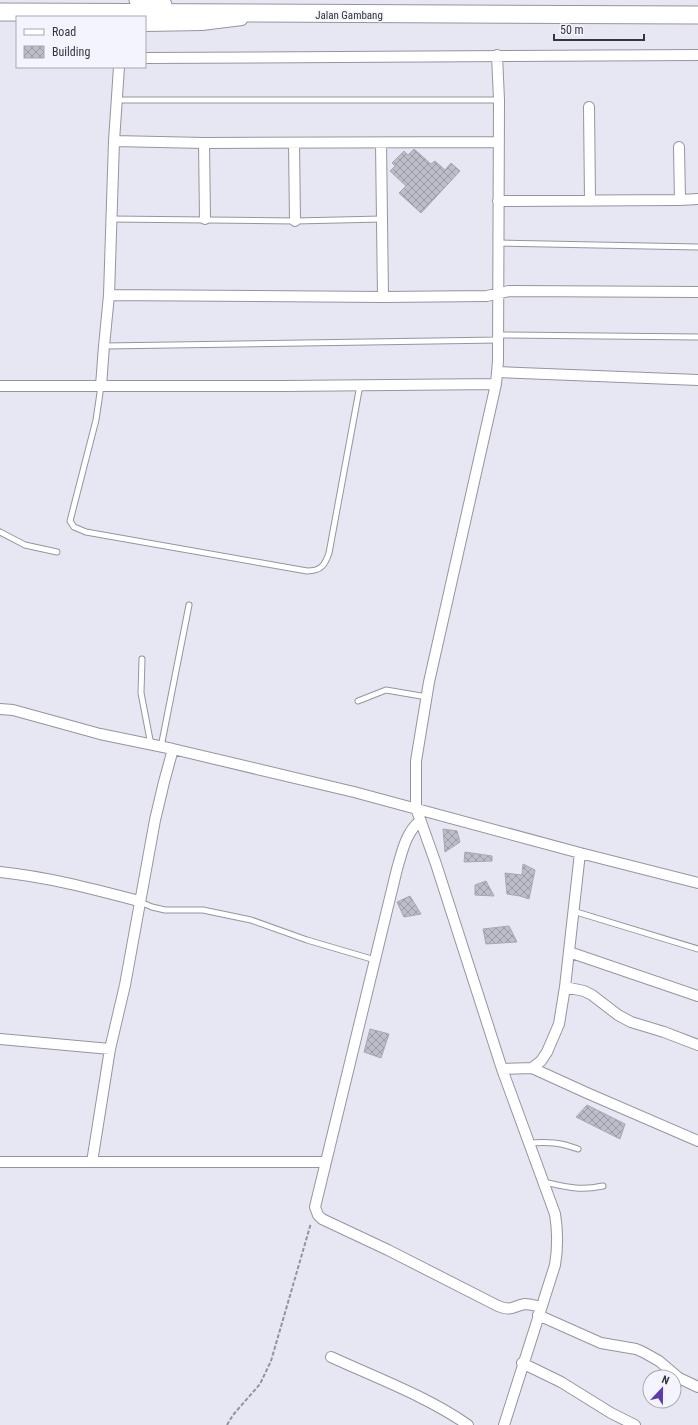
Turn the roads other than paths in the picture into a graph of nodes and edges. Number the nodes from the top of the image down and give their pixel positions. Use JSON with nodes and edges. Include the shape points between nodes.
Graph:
{"nodes":[{"id":1,"x":138,"y":0,"type":"edge"},
{"id":2,"x":0,"y":12,"type":"edge"},
{"id":3,"x":55,"y":13,"type":"junction"},
{"id":4,"x":289,"y":14,"type":"junction"},
{"id":5,"x":698,"y":15,"type":"edge"},
{"id":6,"x":69,"y":16,"type":"edge"},
{"id":7,"x":146,"y":26,"type":"edge"},
{"id":8,"x":497,"y":55,"type":"junction"},
{"id":9,"x":698,"y":55,"type":"edge"},
{"id":10,"x":146,"y":58,"type":"edge"},
{"id":11,"x":119,"y":68,"type":"edge"},
{"id":12,"x":116,"y":100,"type":"junction"},
{"id":13,"x":499,"y":100,"type":"junction"},
{"id":14,"x":588,"y":107,"type":"dead end"},
{"id":15,"x":114,"y":141,"type":"junction"},
{"id":16,"x":498,"y":142,"type":"junction"},
{"id":17,"x":204,"y":143,"type":"junction"},
{"id":18,"x":294,"y":143,"type":"junction"},
{"id":19,"x":381,"y":143,"type":"junction"},
{"id":20,"x":679,"y":147,"type":"dead end"},
{"id":21,"x":698,"y":199,"type":"edge"},
{"id":22,"x":590,"y":200,"type":"junction"},
{"id":23,"x":680,"y":200,"type":"junction"},
{"id":24,"x":498,"y":201,"type":"junction"},
{"id":25,"x":111,"y":219,"type":"junction"},
{"id":26,"x":204,"y":219,"type":"junction"},
{"id":27,"x":382,"y":219,"type":"junction"},
{"id":28,"x":294,"y":221,"type":"junction"},
{"id":29,"x":498,"y":244,"type":"junction"},
{"id":30,"x":698,"y":247,"type":"edge"},
{"id":31,"x":698,"y":292,"type":"edge"},
{"id":32,"x":498,"y":294,"type":"junction"},
{"id":33,"x":109,"y":295,"type":"junction"},
{"id":34,"x":383,"y":297,"type":"junction"},
{"id":35,"x":498,"y":337,"type":"junction"},
{"id":36,"x":698,"y":337,"type":"edge"},
{"id":37,"x":104,"y":346,"type":"junction"},
{"id":38,"x":497,"y":372,"type":"junction"},
{"id":39,"x":698,"y":380,"type":"edge"},
{"id":40,"x":496,"y":384,"type":"junction"},
{"id":41,"x":0,"y":386,"type":"edge"},
{"id":42,"x":101,"y":386,"type":"junction"},
{"id":43,"x":360,"y":386,"type":"junction"},
{"id":44,"x":0,"y":532,"type":"edge"},
{"id":45,"x":57,"y":552,"type":"dead end"},
{"id":46,"x":189,"y":604,"type":"dead end"},
{"id":47,"x":142,"y":659,"type":"dead end"},
{"id":48,"x":427,"y":697,"type":"junction"},
{"id":49,"x":358,"y":701,"type":"dead end"},
{"id":50,"x":0,"y":709,"type":"edge"},
{"id":51,"x":156,"y":746,"type":"junction"},
{"id":52,"x":173,"y":750,"type":"junction"},
{"id":53,"x":416,"y":808,"type":"junction"},
{"id":54,"x":420,"y":821,"type":"junction"},
{"id":55,"x":580,"y":853,"type":"junction"},
{"id":56,"x":0,"y":872,"type":"edge"},
{"id":57,"x":698,"y":883,"type":"edge"},
{"id":58,"x":139,"y":901,"type":"junction"},
{"id":59,"x":573,"y":911,"type":"junction"},
{"id":60,"x":698,"y":949,"type":"edge"},
{"id":61,"x":569,"y":952,"type":"junction"},
{"id":62,"x":376,"y":961,"type":"junction"},
{"id":63,"x":565,"y":987,"type":"junction"},
{"id":64,"x":698,"y":996,"type":"edge"},
{"id":65,"x":0,"y":1039,"type":"edge"},
{"id":66,"x":698,"y":1045,"type":"edge"},
{"id":67,"x":110,"y":1049,"type":"junction"},
{"id":68,"x":532,"y":1068,"type":"junction"},
{"id":69,"x":502,"y":1069,"type":"junction"},
{"id":70,"x":698,"y":1141,"type":"edge"},
{"id":71,"x":529,"y":1143,"type":"junction"},
{"id":72,"x":578,"y":1149,"type":"dead end"},
{"id":73,"x":0,"y":1162,"type":"edge"},
{"id":74,"x":92,"y":1162,"type":"junction"},
{"id":75,"x":326,"y":1162,"type":"junction"},
{"id":76,"x":543,"y":1182,"type":"junction"},
{"id":77,"x":603,"y":1186,"type":"dead end"},
{"id":78,"x":540,"y":1311,"type":"junction"},
{"id":79,"x":331,"y":1357,"type":"dead end"},
{"id":80,"x":522,"y":1363,"type":"junction"},
{"id":81,"x":698,"y":1387,"type":"edge"},
{"id":82,"x":468,"y":1425,"type":"edge"},
{"id":83,"x":504,"y":1425,"type":"edge"},
{"id":84,"x":635,"y":1425,"type":"edge"}],
"edges":[{"from":1,"to":4,"type":"highway","via":[[149,4]]},
{"from":2,"to":3,"type":"highway","name":"Jalan Gambang"},
{"from":3,"to":4,"type":"highway","name":"Jalan Gambang"},
{"from":3,"to":6,"type":"street"},
{"from":4,"to":5,"type":"highway","name":"Jalan Gambang"},
{"from":4,"to":7,"type":"street","via":[[202,24]]},
{"from":8,"to":9,"type":"street"},
{"from":8,"to":10,"type":"street"},
{"from":8,"to":13,"type":"street"},
{"from":11,"to":12,"type":"street"},
{"from":12,"to":13,"type":"lane"},
{"from":12,"to":15,"type":"street"},
{"from":13,"to":16,"type":"street"},
{"from":14,"to":22,"type":"street"},
{"from":15,"to":17,"type":"street"},
{"from":15,"to":25,"type":"street"},
{"from":16,"to":19,"type":"street"},
{"from":16,"to":24,"type":"street"},
{"from":17,"to":18,"type":"street"},
{"from":17,"to":26,"type":"street"},
{"from":18,"to":19,"type":"street"},
{"from":18,"to":28,"type":"street"},
{"from":19,"to":27,"type":"street"},
{"from":20,"to":23,"type":"street"},
{"from":21,"to":23,"type":"street"},
{"from":22,"to":23,"type":"street"},
{"from":22,"to":24,"type":"street"},
{"from":24,"to":29,"type":"street"},
{"from":25,"to":26,"type":"lane"},
{"from":25,"to":33,"type":"street"},
{"from":26,"to":28,"type":"lane"},
{"from":27,"to":28,"type":"lane"},
{"from":27,"to":34,"type":"street"},
{"from":29,"to":30,"type":"lane"},
{"from":29,"to":32,"type":"street"},
{"from":31,"to":32,"type":"street","via":[[508,291]]},
{"from":32,"to":34,"type":"street"},
{"from":32,"to":35,"type":"street"},
{"from":33,"to":34,"type":"street"},
{"from":33,"to":37,"type":"street"},
{"from":35,"to":36,"type":"lane"},
{"from":35,"to":37,"type":"lane"},
{"from":35,"to":38,"type":"street"},
{"from":37,"to":42,"type":"street"},
{"from":38,"to":39,"type":"street"},
{"from":38,"to":40,"type":"street"},
{"from":40,"to":43,"type":"street"},
{"from":40,"to":48,"type":"street"},
{"from":41,"to":42,"type":"street"},
{"from":42,"to":43,"type":"street"},
{"from":42,"to":43,"type":"lane","via":[[96,420],[70,521],[74,527],[86,532],[315,571],[322,567],[329,553]]},
{"from":44,"to":45,"type":"lane","via":[[26,545]]},
{"from":46,"to":51,"type":"lane"},
{"from":47,"to":51,"type":"lane","via":[[141,693]]},
{"from":48,"to":49,"type":"lane","via":[[386,690]]},
{"from":48,"to":53,"type":"street","via":[[416,761]]},
{"from":50,"to":51,"type":"street","via":[[13,710],[100,734]]},
{"from":51,"to":52,"type":"street"},
{"from":52,"to":53,"type":"street"},
{"from":52,"to":58,"type":"street","via":[[155,820]]},
{"from":53,"to":54,"type":"street"},
{"from":53,"to":55,"type":"street"},
{"from":54,"to":62,"type":"street","via":[[414,826],[404,846]]},
{"from":54,"to":69,"type":"street"},
{"from":55,"to":57,"type":"street"},
{"from":55,"to":59,"type":"street"},
{"from":56,"to":58,"type":"street","via":[[73,884]]},
{"from":58,"to":62,"type":"lane","via":[[165,910],[203,910],[251,920]]},
{"from":58,"to":67,"type":"street"},
{"from":59,"to":60,"type":"lane"},
{"from":59,"to":61,"type":"street"},
{"from":61,"to":63,"type":"street"},
{"from":61,"to":64,"type":"street"},
{"from":62,"to":75,"type":"street"},
{"from":63,"to":66,"type":"street","via":[[588,993],[631,1022]]},
{"from":63,"to":68,"type":"street","via":[[559,1024],[547,1052]]},
{"from":65,"to":67,"type":"street"},
{"from":67,"to":74,"type":"street"},
{"from":68,"to":69,"type":"street"},
{"from":68,"to":70,"type":"street"},
{"from":69,"to":71,"type":"street"},
{"from":71,"to":72,"type":"lane","via":[[560,1143]]},
{"from":71,"to":76,"type":"street"},
{"from":73,"to":74,"type":"street"},
{"from":74,"to":75,"type":"street"},
{"from":75,"to":78,"type":"street","via":[[315,1207],[322,1219],[498,1306],[511,1309],[530,1304]]},
{"from":76,"to":77,"type":"lane","via":[[573,1189]]},
{"from":76,"to":78,"type":"street","via":[[554,1214],[558,1248]]},
{"from":78,"to":80,"type":"street"},
{"from":78,"to":81,"type":"street","via":[[601,1342],[644,1352],[679,1378]]},
{"from":79,"to":82,"type":"street","via":[[400,1388]]},
{"from":80,"to":83,"type":"street"},
{"from":80,"to":84,"type":"street","via":[[561,1382]]}]}
